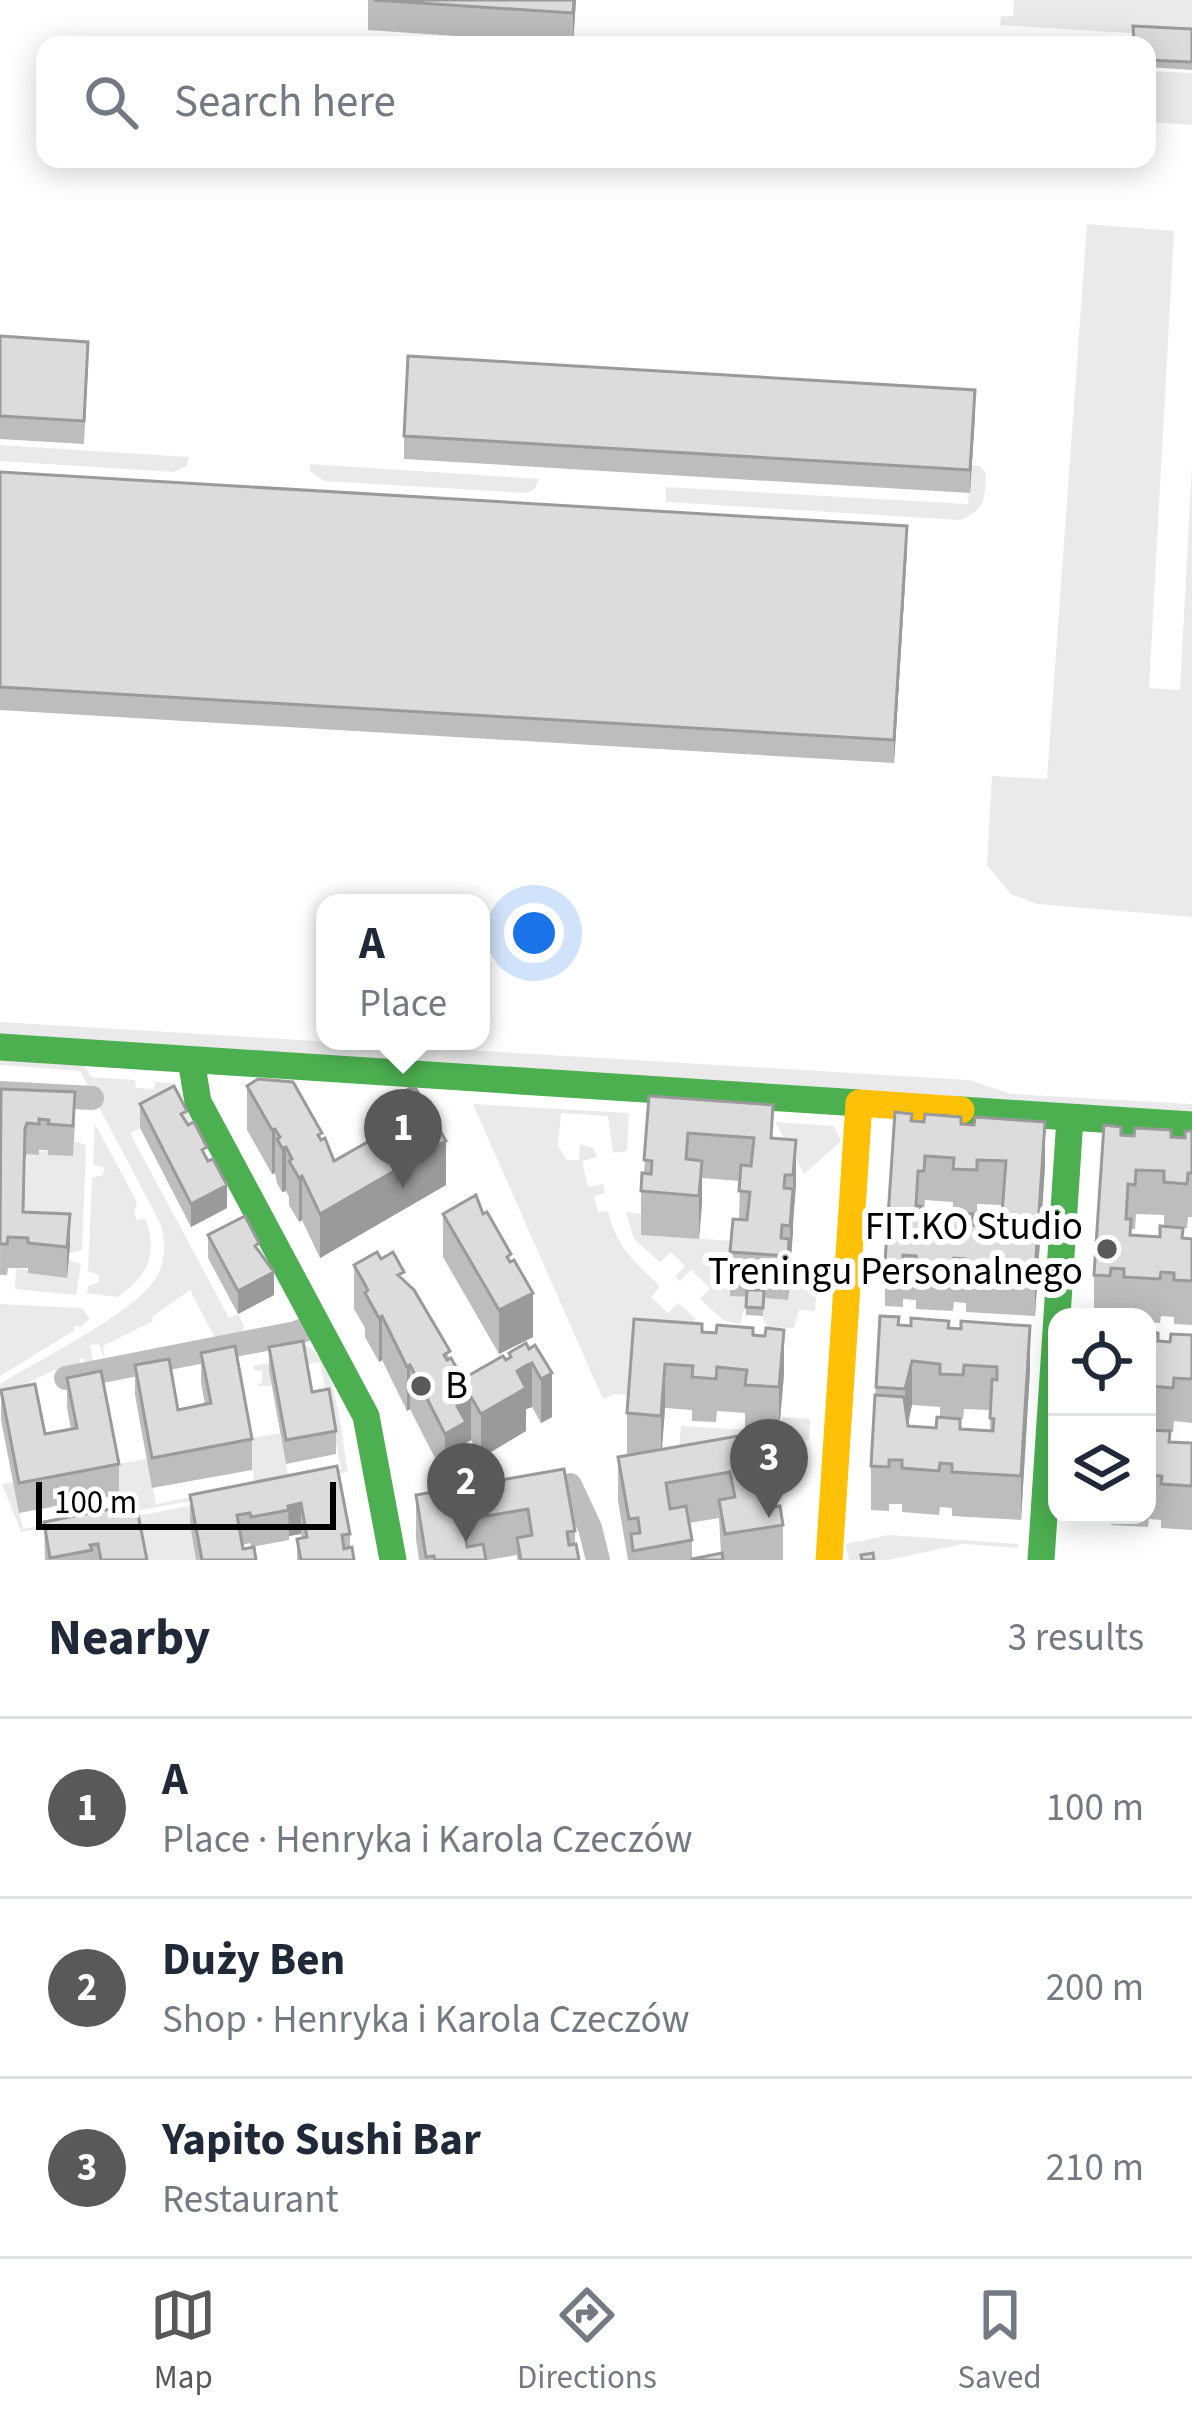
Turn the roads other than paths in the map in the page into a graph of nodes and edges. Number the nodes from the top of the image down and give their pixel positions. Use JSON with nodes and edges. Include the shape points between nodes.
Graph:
{"nodes":[{"id":1,"x":0,"y":1047,"type":"edge"},
{"id":2,"x":191,"y":1060,"type":"junction"},
{"id":3,"x":0,"y":1093,"type":"edge"},
{"id":4,"x":92,"y":1098,"type":"dead end"},
{"id":5,"x":859,"y":1103,"type":"junction"},
{"id":6,"x":1070,"y":1118,"type":"junction"},
{"id":7,"x":1192,"y":1125,"type":"edge"},
{"id":8,"x":316,"y":1325,"type":"junction"},
{"id":9,"x":66,"y":1378,"type":"edge"},
{"id":10,"x":570,"y":1485,"type":"edge"},
{"id":11,"x":393,"y":1560,"type":"edge"},
{"id":12,"x":598,"y":1560,"type":"edge"},
{"id":13,"x":829,"y":1560,"type":"edge"},
{"id":14,"x":1041,"y":1560,"type":"edge"}],
"edges":[{"from":1,"to":2,"type":"street"},
{"from":2,"to":5,"type":"street"},
{"from":2,"to":8,"type":"street","via":[[198,1102]]},
{"from":3,"to":4,"type":"street"},
{"from":5,"to":6,"type":"street"},
{"from":5,"to":13,"type":"street"},
{"from":6,"to":7,"type":"street"},
{"from":6,"to":14,"type":"street"},
{"from":8,"to":9,"type":"street"},
{"from":8,"to":11,"type":"street","via":[[366,1416]]},
{"from":10,"to":12,"type":"street"}]}
